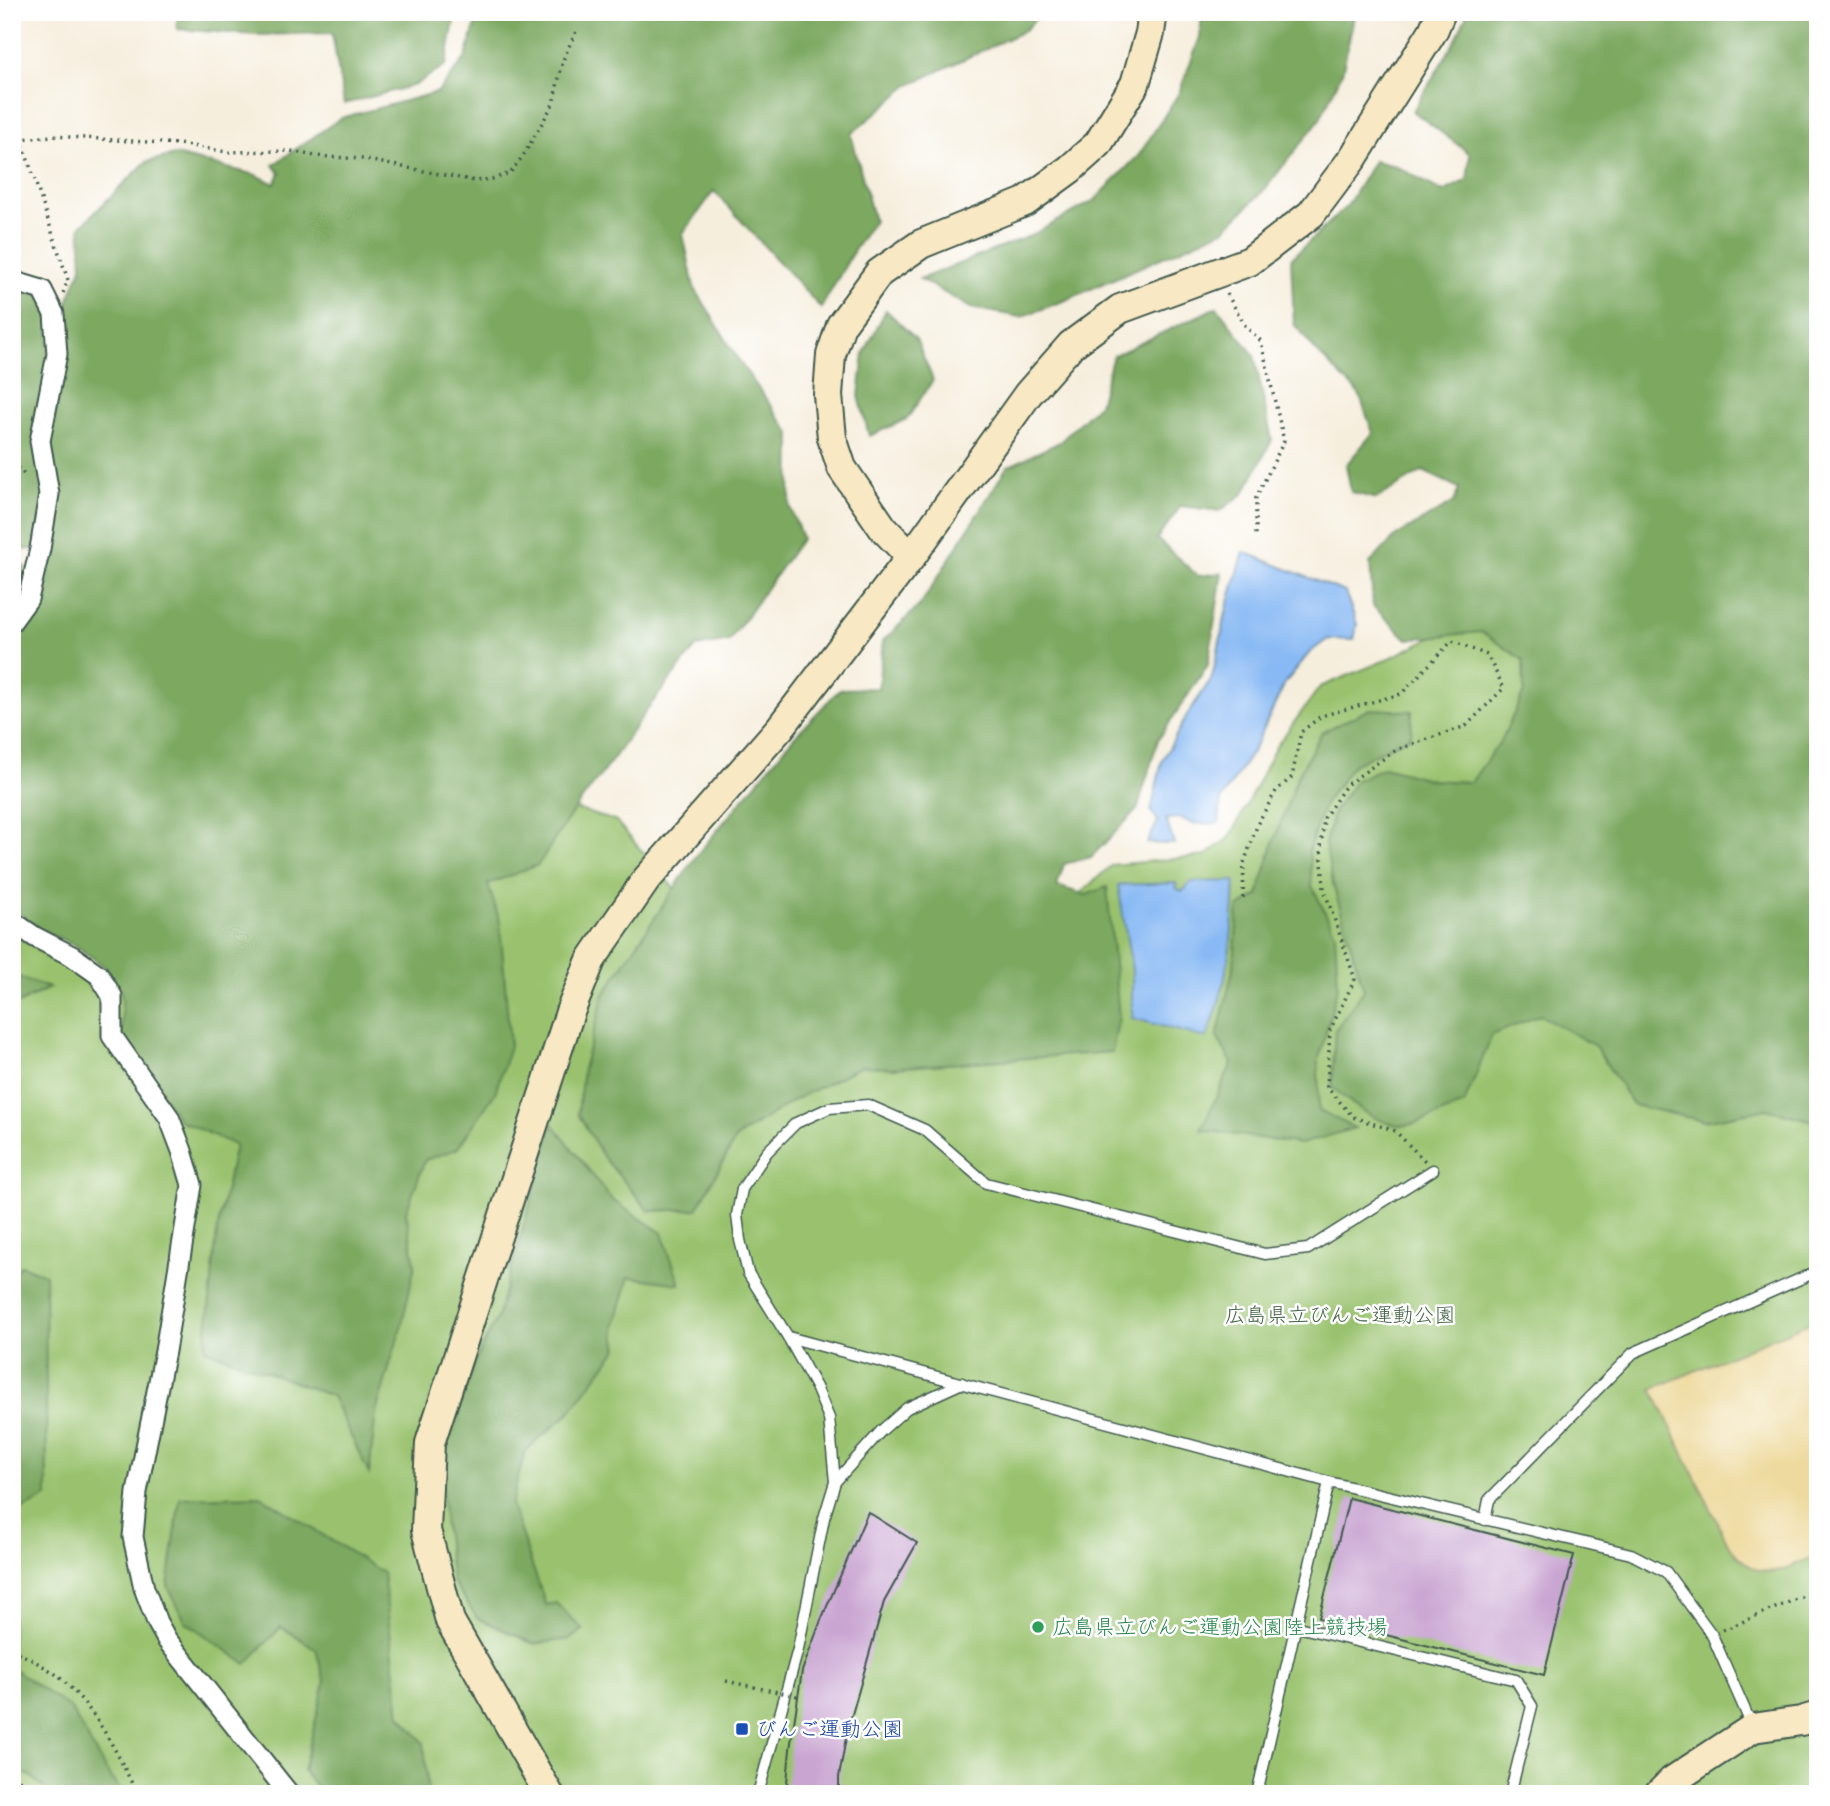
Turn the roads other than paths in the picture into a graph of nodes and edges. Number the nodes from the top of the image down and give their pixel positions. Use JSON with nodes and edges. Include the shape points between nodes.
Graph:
{"nodes":[{"id":1,"x":1153,"y":12,"type":"edge"},
{"id":2,"x":1441,"y":12,"type":"edge"},
{"id":3,"x":12,"y":281,"type":"edge"},
{"id":4,"x":911,"y":557,"type":"junction"},
{"id":5,"x":12,"y":621,"type":"edge"},
{"id":6,"x":12,"y":921,"type":"edge"},
{"id":7,"x":1433,"y":1170,"type":"road end"},
{"id":8,"x":1818,"y":1271,"type":"edge"},
{"id":9,"x":788,"y":1337,"type":"junction"},
{"id":10,"x":962,"y":1383,"type":"junction"},
{"id":11,"x":835,"y":1482,"type":"junction"},
{"id":12,"x":1329,"y":1482,"type":"junction"},
{"id":13,"x":1485,"y":1520,"type":"junction"},
{"id":14,"x":1298,"y":1627,"type":"junction"},
{"id":15,"x":1818,"y":1716,"type":"edge"},
{"id":16,"x":1753,"y":1728,"type":"junction"},
{"id":17,"x":284,"y":1792,"type":"edge"},
{"id":18,"x":549,"y":1794,"type":"edge"},
{"id":19,"x":758,"y":1794,"type":"edge"},
{"id":20,"x":1257,"y":1794,"type":"edge"},
{"id":21,"x":1510,"y":1794,"type":"edge"},
{"id":22,"x":1659,"y":1794,"type":"edge"}],
"edges":[{"from":1,"to":4,"type":"street","via":[[1135,84],[1098,145],[1025,202],[921,244],[900,258],[880,273],[841,325],[831,355],[832,438],[842,468],[883,528]]},
{"from":2,"to":4,"type":"street","via":[[1353,158],[1311,214],[1250,261],[1120,309],[1071,345],[1028,394]]},
{"from":3,"to":5,"type":"street","via":[[42,290],[54,314],[57,354],[40,441],[49,494],[40,549],[28,599]]},
{"from":4,"to":18,"type":"street","via":[[780,727],[646,880],[591,960],[430,1443],[426,1530],[450,1620]]},
{"from":6,"to":17,"type":"street","via":[[99,975],[112,996],[112,1036],[169,1116],[182,1151],[192,1185],[133,1537],[144,1588],[167,1640]]},
{"from":7,"to":9,"type":"lane","via":[[1308,1249],[1265,1254],[986,1183],[925,1130],[868,1105],[829,1108],[796,1123],[767,1152],[742,1189],[737,1215],[748,1273]]},
{"from":8,"to":13,"type":"lane","via":[[1633,1353],[1489,1500]]},
{"from":9,"to":10,"type":"lane"},
{"from":9,"to":11,"type":"lane","via":[[829,1418]]},
{"from":10,"to":11,"type":"lane","via":[[908,1408]]},
{"from":10,"to":12,"type":"lane"},
{"from":11,"to":19,"type":"lane","via":[[798,1649]]},
{"from":12,"to":13,"type":"lane"},
{"from":12,"to":14,"type":"lane"},
{"from":13,"to":16,"type":"lane","via":[[1631,1553],[1666,1572],[1712,1635]]},
{"from":14,"to":20,"type":"lane"},
{"from":14,"to":21,"type":"lane","via":[[1516,1680],[1532,1706]]},
{"from":15,"to":16,"type":"street"},
{"from":16,"to":22,"type":"street"}]}
